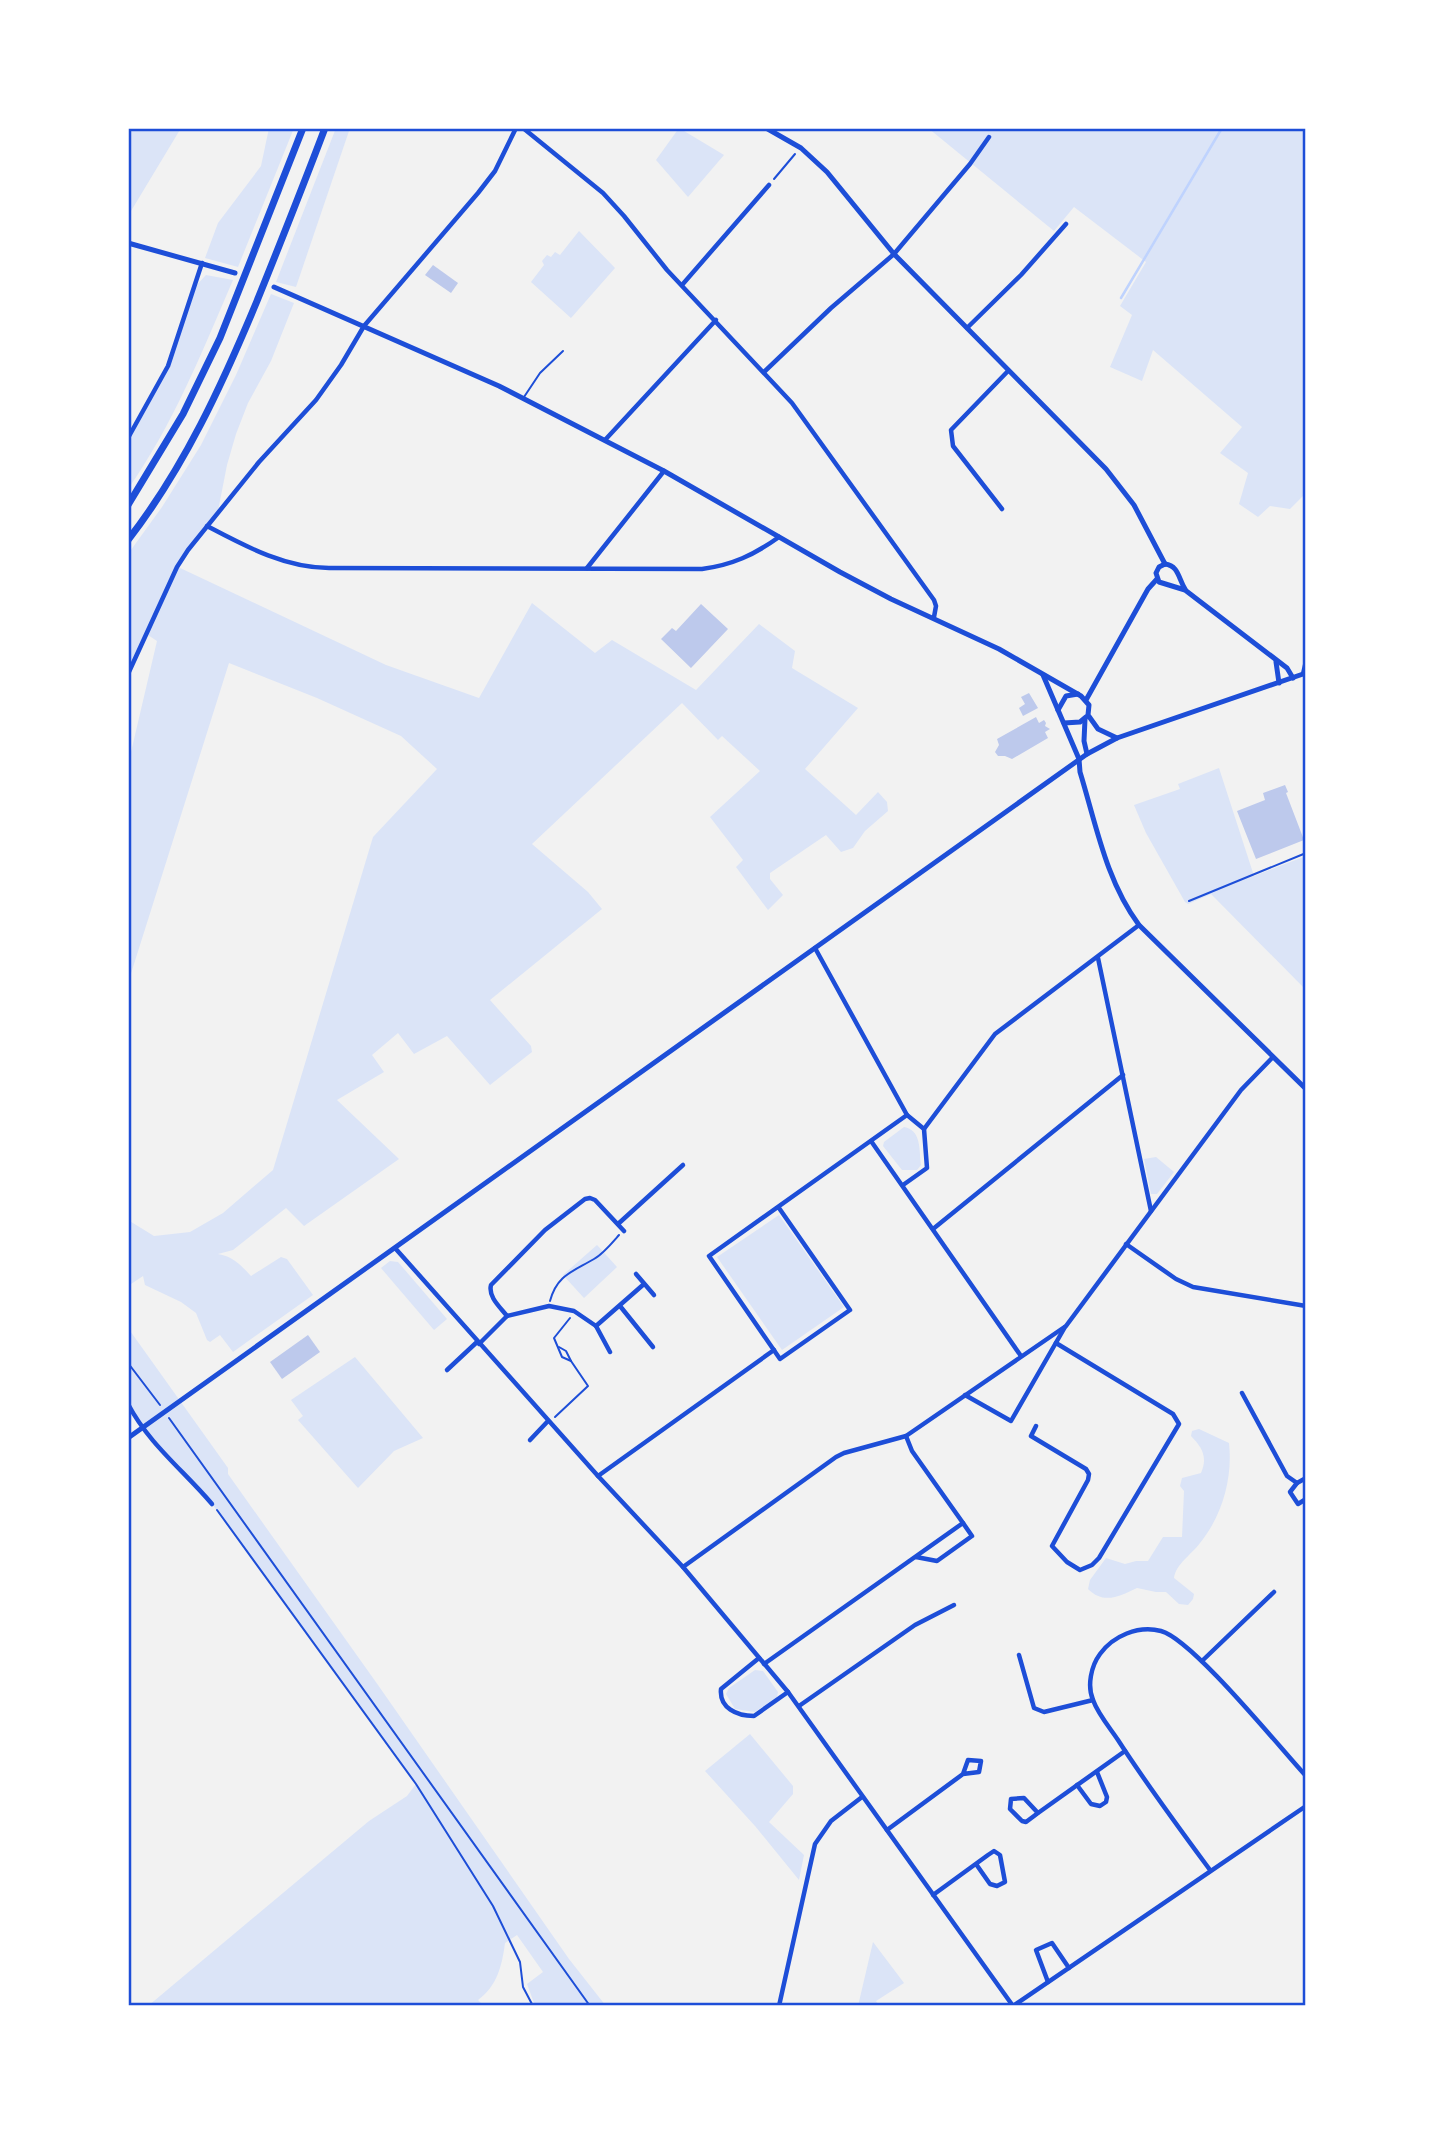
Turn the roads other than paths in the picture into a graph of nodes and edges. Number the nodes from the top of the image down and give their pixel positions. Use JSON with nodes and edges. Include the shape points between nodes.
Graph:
{"nodes":[{"id":1,"x":303,"y":128,"type":"edge"},
{"id":2,"x":325,"y":128,"type":"edge"},
{"id":3,"x":516,"y":128,"type":"edge"},
{"id":4,"x":523,"y":128,"type":"edge"},
{"id":5,"x":766,"y":128,"type":"edge"},
{"id":6,"x":989,"y":137,"type":"dead end"},
{"id":7,"x":769,"y":185,"type":"road end"},
{"id":8,"x":1066,"y":224,"type":"dead end"},
{"id":9,"x":128,"y":243,"type":"edge"},
{"id":10,"x":894,"y":254,"type":"junction"},
{"id":11,"x":202,"y":263,"type":"junction"},
{"id":12,"x":235,"y":273,"type":"dead end"},
{"id":13,"x":682,"y":285,"type":"junction"},
{"id":14,"x":274,"y":287,"type":"dead end"},
{"id":15,"x":716,"y":320,"type":"junction"},
{"id":16,"x":364,"y":326,"type":"junction"},
{"id":17,"x":967,"y":328,"type":"junction"},
{"id":18,"x":563,"y":351,"type":"dead end"},
{"id":19,"x":1008,"y":371,"type":"junction"},
{"id":20,"x":764,"y":372,"type":"junction"},
{"id":21,"x":524,"y":398,"type":"junction"},
{"id":22,"x":128,"y":438,"type":"edge"},
{"id":23,"x":604,"y":441,"type":"junction"},
{"id":24,"x":664,"y":471,"type":"junction"},
{"id":25,"x":128,"y":505,"type":"edge"},
{"id":26,"x":1002,"y":509,"type":"dead end"},
{"id":27,"x":207,"y":526,"type":"junction"},
{"id":28,"x":779,"y":537,"type":"junction"},
{"id":29,"x":128,"y":540,"type":"edge"},
{"id":30,"x":1165,"y":564,"type":"junction"},
{"id":31,"x":587,"y":568,"type":"junction"},
{"id":32,"x":1178,"y":577,"type":"junction"},
{"id":33,"x":1157,"y":579,"type":"junction"},
{"id":34,"x":1172,"y":584,"type":"junction"},
{"id":35,"x":1185,"y":590,"type":"junction"},
{"id":36,"x":934,"y":617,"type":"junction"},
{"id":37,"x":1306,"y":661,"type":"edge"},
{"id":38,"x":1276,"y":662,"type":"junction"},
{"id":39,"x":1042,"y":673,"type":"junction"},
{"id":40,"x":128,"y":674,"type":"edge"},
{"id":41,"x":1300,"y":675,"type":"edge"},
{"id":42,"x":1279,"y":683,"type":"junction"},
{"id":43,"x":1078,"y":694,"type":"junction"},
{"id":44,"x":1086,"y":700,"type":"junction"},
{"id":45,"x":1058,"y":710,"type":"junction"},
{"id":46,"x":1086,"y":717,"type":"junction"},
{"id":47,"x":1064,"y":723,"type":"junction"},
{"id":48,"x":1117,"y":738,"type":"junction"},
{"id":49,"x":1087,"y":754,"type":"junction"},
{"id":50,"x":1079,"y":759,"type":"junction"},
{"id":51,"x":1139,"y":925,"type":"junction"},
{"id":52,"x":815,"y":948,"type":"junction"},
{"id":53,"x":1098,"y":958,"type":"junction"},
{"id":54,"x":1273,"y":1057,"type":"junction"},
{"id":55,"x":1122,"y":1075,"type":"junction"},
{"id":56,"x":1306,"y":1089,"type":"edge"},
{"id":57,"x":907,"y":1115,"type":"junction"},
{"id":58,"x":924,"y":1129,"type":"junction"},
{"id":59,"x":871,"y":1141,"type":"junction"},
{"id":60,"x":682,"y":1165,"type":"dead end"},
{"id":61,"x":903,"y":1185,"type":"junction"},
{"id":62,"x":779,"y":1208,"type":"junction"},
{"id":63,"x":1151,"y":1212,"type":"junction"},
{"id":64,"x":618,"y":1224,"type":"junction"},
{"id":65,"x":933,"y":1229,"type":"junction"},
{"id":66,"x":624,"y":1231,"type":"road end"},
{"id":67,"x":1126,"y":1244,"type":"junction"},
{"id":68,"x":395,"y":1248,"type":"junction"},
{"id":69,"x":636,"y":1274,"type":"dead end"},
{"id":70,"x":644,"y":1284,"type":"junction"},
{"id":71,"x":654,"y":1295,"type":"dead end"},
{"id":72,"x":620,"y":1306,"type":"junction"},
{"id":73,"x":1306,"y":1306,"type":"edge"},
{"id":74,"x":508,"y":1315,"type":"junction"},
{"id":75,"x":596,"y":1326,"type":"junction"},
{"id":76,"x":1066,"y":1326,"type":"junction"},
{"id":77,"x":478,"y":1343,"type":"junction"},
{"id":78,"x":1056,"y":1343,"type":"junction"},
{"id":79,"x":653,"y":1347,"type":"dead end"},
{"id":80,"x":774,"y":1350,"type":"junction"},
{"id":81,"x":610,"y":1352,"type":"dead end"},
{"id":82,"x":1021,"y":1356,"type":"junction"},
{"id":83,"x":447,"y":1370,"type":"dead end"},
{"id":84,"x":1242,"y":1393,"type":"dead end"},
{"id":85,"x":965,"y":1395,"type":"junction"},
{"id":86,"x":128,"y":1404,"type":"edge"},
{"id":87,"x":549,"y":1422,"type":"junction"},
{"id":88,"x":1036,"y":1426,"type":"dead end"},
{"id":89,"x":142,"y":1428,"type":"junction"},
{"id":90,"x":906,"y":1436,"type":"junction"},
{"id":91,"x":128,"y":1437,"type":"edge"},
{"id":92,"x":530,"y":1440,"type":"dead end"},
{"id":93,"x":597,"y":1476,"type":"junction"},
{"id":94,"x":1306,"y":1478,"type":"edge"},
{"id":95,"x":1297,"y":1483,"type":"junction"},
{"id":96,"x":1306,"y":1499,"type":"edge"},
{"id":97,"x":212,"y":1504,"type":"road end"},
{"id":98,"x":963,"y":1523,"type":"junction"},
{"id":99,"x":916,"y":1557,"type":"junction"},
{"id":100,"x":684,"y":1567,"type":"junction"},
{"id":101,"x":1274,"y":1592,"type":"dead end"},
{"id":102,"x":954,"y":1605,"type":"dead end"},
{"id":103,"x":1019,"y":1655,"type":"dead end"},
{"id":104,"x":759,"y":1658,"type":"junction"},
{"id":105,"x":1202,"y":1661,"type":"junction"},
{"id":106,"x":764,"y":1664,"type":"junction"},
{"id":107,"x":788,"y":1692,"type":"junction"},
{"id":108,"x":1093,"y":1700,"type":"junction"},
{"id":109,"x":799,"y":1706,"type":"junction"},
{"id":110,"x":1125,"y":1751,"type":"junction"},
{"id":111,"x":1097,"y":1772,"type":"junction"},
{"id":112,"x":963,"y":1774,"type":"junction"},
{"id":113,"x":1306,"y":1776,"type":"edge"},
{"id":114,"x":1077,"y":1786,"type":"junction"},
{"id":115,"x":862,"y":1797,"type":"junction"},
{"id":116,"x":1306,"y":1806,"type":"edge"},
{"id":117,"x":1038,"y":1814,"type":"junction"},
{"id":118,"x":887,"y":1830,"type":"junction"},
{"id":119,"x":976,"y":1864,"type":"junction"},
{"id":120,"x":1210,"y":1870,"type":"junction"},
{"id":121,"x":933,"y":1895,"type":"junction"},
{"id":122,"x":1069,"y":1968,"type":"junction"},
{"id":123,"x":1048,"y":1982,"type":"junction"},
{"id":124,"x":779,"y":2006,"type":"edge"},
{"id":125,"x":1013,"y":2006,"type":"edge"}],
"edges":[{"from":1,"to":25,"type":"highway","via":[[209,360],[162,452]]},
{"from":2,"to":29,"type":"highway","via":[[239,344],[201,424]]},
{"from":3,"to":16,"type":"street","via":[[495,172]]},
{"from":4,"to":13,"type":"street","via":[[603,193]]},
{"from":5,"to":10,"type":"street","via":[[801,148],[827,172]]},
{"from":6,"to":10,"type":"street"},
{"from":7,"to":13,"type":"street"},
{"from":8,"to":17,"type":"street"},
{"from":9,"to":11,"type":"street"},
{"from":10,"to":17,"type":"street"},
{"from":10,"to":20,"type":"street"},
{"from":11,"to":12,"type":"street"},
{"from":11,"to":22,"type":"street","via":[[168,366]]},
{"from":13,"to":15,"type":"street"},
{"from":14,"to":16,"type":"street"},
{"from":15,"to":20,"type":"street"},
{"from":15,"to":23,"type":"street"},
{"from":16,"to":21,"type":"street"},
{"from":16,"to":27,"type":"street","via":[[316,400]]},
{"from":17,"to":19,"type":"street"},
{"from":18,"to":21,"type":"lane","via":[[540,373]]},
{"from":19,"to":26,"type":"street","via":[[950,435],[953,446]]},
{"from":19,"to":30,"type":"street","via":[[1120,486]]},
{"from":20,"to":36,"type":"street","via":[[792,403],[934,600]]},
{"from":21,"to":23,"type":"street"},
{"from":23,"to":24,"type":"street"},
{"from":24,"to":28,"type":"street"},
{"from":24,"to":31,"type":"street"},
{"from":27,"to":31,"type":"street","via":[[240,544],[311,568]]},
{"from":27,"to":40,"type":"street","via":[[177,567]]},
{"from":28,"to":31,"type":"street","via":[[743,559],[721,566]]},
{"from":28,"to":36,"type":"street","via":[[891,599]]},
{"from":30,"to":32,"type":"street","via":[[1174,567]]},
{"from":30,"to":33,"type":"street","via":[[1157,569]]},
{"from":32,"to":34,"type":"street"},
{"from":32,"to":35,"type":"street"},
{"from":33,"to":34,"type":"street","via":[[1165,586]]},
{"from":33,"to":44,"type":"street"},
{"from":34,"to":35,"type":"street"},
{"from":35,"to":38,"type":"street"},
{"from":36,"to":39,"type":"street"},
{"from":37,"to":41,"type":"street"},
{"from":38,"to":41,"type":"street"},
{"from":38,"to":42,"type":"street"},
{"from":39,"to":43,"type":"street"},
{"from":39,"to":45,"type":"street"},
{"from":41,"to":42,"type":"street"},
{"from":42,"to":48,"type":"street"},
{"from":43,"to":44,"type":"street"},
{"from":43,"to":45,"type":"street","via":[[1066,696]]},
{"from":44,"to":46,"type":"street"},
{"from":45,"to":47,"type":"street"},
{"from":46,"to":47,"type":"street"},
{"from":46,"to":48,"type":"street"},
{"from":46,"to":49,"type":"street"},
{"from":47,"to":50,"type":"street"},
{"from":48,"to":49,"type":"street"},
{"from":49,"to":50,"type":"street"},
{"from":50,"to":51,"type":"street","via":[[1111,876]]},
{"from":50,"to":52,"type":"street"},
{"from":51,"to":53,"type":"street"},
{"from":51,"to":54,"type":"street"},
{"from":52,"to":57,"type":"street"},
{"from":52,"to":68,"type":"street"},
{"from":53,"to":55,"type":"street"},
{"from":53,"to":58,"type":"street","via":[[995,1034]]},
{"from":54,"to":56,"type":"street"},
{"from":54,"to":63,"type":"street","via":[[1241,1090]]},
{"from":55,"to":63,"type":"street"},
{"from":55,"to":65,"type":"street"},
{"from":57,"to":58,"type":"street"},
{"from":57,"to":59,"type":"street"},
{"from":58,"to":61,"type":"street","via":[[927,1168]]},
{"from":59,"to":61,"type":"street"},
{"from":59,"to":62,"type":"street"},
{"from":60,"to":64,"type":"street"},
{"from":61,"to":65,"type":"street"},
{"from":62,"to":80,"type":"street","via":[[709,1256]]},
{"from":62,"to":80,"type":"street","via":[[850,1310],[780,1359]]},
{"from":63,"to":67,"type":"street"},
{"from":64,"to":66,"type":"street"},
{"from":64,"to":74,"type":"street","via":[[590,1198],[545,1230],[491,1285],[492,1297]]},
{"from":65,"to":82,"type":"street"},
{"from":67,"to":73,"type":"street","via":[[1193,1287]]},
{"from":67,"to":76,"type":"street"},
{"from":68,"to":77,"type":"street"},
{"from":68,"to":89,"type":"street"},
{"from":69,"to":70,"type":"street"},
{"from":70,"to":71,"type":"street"},
{"from":70,"to":72,"type":"street"},
{"from":72,"to":75,"type":"street"},
{"from":72,"to":79,"type":"street"},
{"from":74,"to":75,"type":"street","via":[[549,1306],[574,1311]]},
{"from":74,"to":77,"type":"street"},
{"from":75,"to":81,"type":"street"},
{"from":76,"to":78,"type":"street"},
{"from":76,"to":82,"type":"street"},
{"from":77,"to":83,"type":"street"},
{"from":77,"to":87,"type":"street"},
{"from":78,"to":85,"type":"street","via":[[1011,1421]]},
{"from":78,"to":88,"type":"street","via":[[1173,1414],[1179,1424],[1099,1558],[1080,1570],[1052,1546],[1089,1474],[1031,1436]]},
{"from":80,"to":93,"type":"street"},
{"from":82,"to":85,"type":"street"},
{"from":84,"to":95,"type":"street","via":[[1287,1476]]},
{"from":85,"to":90,"type":"street"},
{"from":86,"to":89,"type":"street"},
{"from":87,"to":92,"type":"street"},
{"from":87,"to":93,"type":"street"},
{"from":89,"to":91,"type":"street"},
{"from":89,"to":97,"type":"street"},
{"from":90,"to":98,"type":"street"},
{"from":90,"to":100,"type":"street","via":[[836,1457]]},
{"from":93,"to":100,"type":"street"},
{"from":94,"to":95,"type":"street"},
{"from":95,"to":96,"type":"street","via":[[1290,1492],[1298,1504]]},
{"from":98,"to":99,"type":"street"},
{"from":98,"to":99,"type":"street","via":[[972,1536],[937,1561]]},
{"from":99,"to":106,"type":"street"},
{"from":100,"to":104,"type":"street"},
{"from":101,"to":105,"type":"street"},
{"from":102,"to":109,"type":"street","via":[[915,1625]]},
{"from":103,"to":108,"type":"street","via":[[1034,1709],[1044,1712]]},
{"from":104,"to":106,"type":"street"},
{"from":104,"to":107,"type":"street","via":[[721,1689],[729,1710],[754,1716]]},
{"from":105,"to":108,"type":"street","via":[[1160,1631],[1126,1633],[1097,1658],[1091,1681]]},
{"from":105,"to":113,"type":"street"},
{"from":106,"to":107,"type":"street"},
{"from":107,"to":109,"type":"street"},
{"from":108,"to":110,"type":"street"},
{"from":109,"to":115,"type":"street"},
{"from":110,"to":111,"type":"street"},
{"from":110,"to":120,"type":"street"},
{"from":111,"to":114,"type":"street"},
{"from":111,"to":114,"type":"street","via":[[1107,1797],[1100,1806],[1091,1804]]},
{"from":112,"to":112,"type":"street","via":[[968,1760],[981,1761],[979,1772]]},
{"from":112,"to":118,"type":"street"},
{"from":114,"to":117,"type":"street"},
{"from":115,"to":118,"type":"street"},
{"from":115,"to":124,"type":"street","via":[[831,1821],[815,1844]]},
{"from":116,"to":120,"type":"street"},
{"from":117,"to":117,"type":"street","via":[[1024,1798],[1011,1799],[1010,1810],[1022,1821]]},
{"from":118,"to":121,"type":"street"},
{"from":119,"to":119,"type":"street","via":[[990,1884],[1005,1882],[998,1853]]},
{"from":119,"to":121,"type":"street"},
{"from":120,"to":122,"type":"street"},
{"from":121,"to":125,"type":"street"},
{"from":122,"to":123,"type":"street"},
{"from":122,"to":123,"type":"street","via":[[1052,1942],[1036,1950]]},
{"from":123,"to":125,"type":"street"}]}
